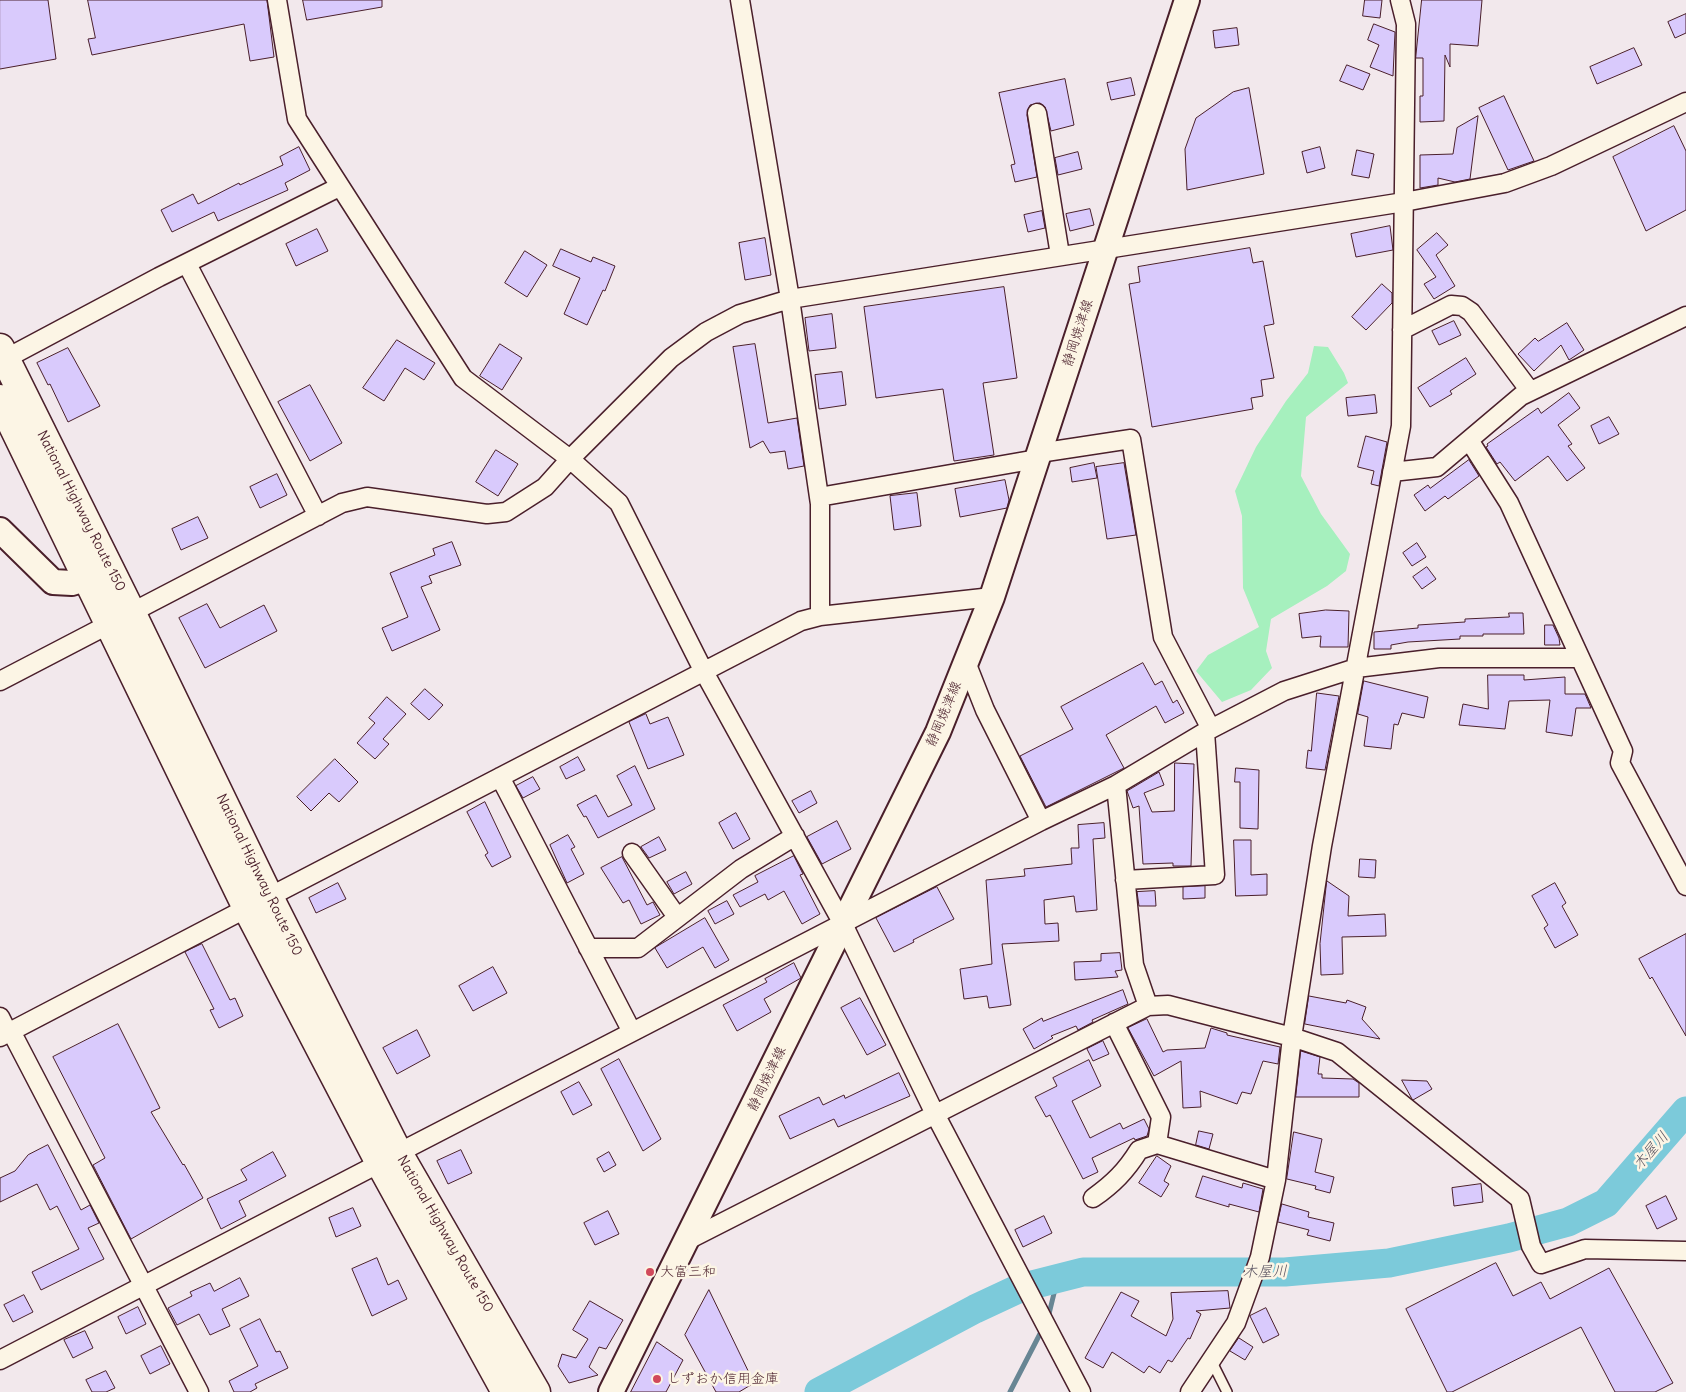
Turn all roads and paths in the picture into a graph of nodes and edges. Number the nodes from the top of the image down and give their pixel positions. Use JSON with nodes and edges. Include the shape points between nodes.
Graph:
{"nodes":[{"id":1,"x":277,"y":0,"type":"edge"},
{"id":2,"x":740,"y":0,"type":"edge"},
{"id":3,"x":1187,"y":0,"type":"edge"},
{"id":4,"x":1400,"y":0,"type":"edge"},
{"id":5,"x":1686,"y":102,"type":"edge"},
{"id":6,"x":1037,"y":113,"type":"dead end"},
{"id":7,"x":340,"y":187,"type":"junction"},
{"id":8,"x":1404,"y":202,"type":"junction"},
{"id":9,"x":1106,"y":248,"type":"junction"},
{"id":10,"x":1060,"y":255,"type":"junction"},
{"id":11,"x":187,"y":264,"type":"junction"},
{"id":12,"x":790,"y":299,"type":"junction"},
{"id":13,"x":1686,"y":316,"type":"edge"},
{"id":14,"x":1402,"y":330,"type":"junction"},
{"id":15,"x":3,"y":354,"type":"edge"},
{"id":16,"x":1530,"y":392,"type":"junction"},
{"id":17,"x":0,"y":399,"type":"edge"},
{"id":18,"x":1469,"y":440,"type":"junction"},
{"id":19,"x":1038,"y":456,"type":"junction"},
{"id":20,"x":570,"y":459,"type":"junction"},
{"id":21,"x":1392,"y":472,"type":"junction"},
{"id":22,"x":819,"y":497,"type":"junction"},
{"id":23,"x":318,"y":516,"type":"junction"},
{"id":24,"x":0,"y":530,"type":"edge"},
{"id":25,"x":88,"y":578,"type":"junction"},
{"id":26,"x":992,"y":598,"type":"junction"},
{"id":27,"x":820,"y":616,"type":"junction"},
{"id":28,"x":120,"y":618,"type":"junction"},
{"id":29,"x":1579,"y":658,"type":"junction"},
{"id":30,"x":966,"y":662,"type":"junction"},
{"id":31,"x":1356,"y":668,"type":"junction"},
{"id":32,"x":703,"y":670,"type":"junction"},
{"id":33,"x":0,"y":681,"type":"edge"},
{"id":34,"x":1208,"y":731,"type":"junction"},
{"id":35,"x":500,"y":777,"type":"junction"},
{"id":36,"x":1116,"y":785,"type":"junction"},
{"id":37,"x":1041,"y":821,"type":"junction"},
{"id":38,"x":796,"y":836,"type":"junction"},
{"id":39,"x":632,"y":853,"type":"dead end"},
{"id":40,"x":1125,"y":880,"type":"junction"},
{"id":41,"x":1686,"y":886,"type":"edge"},
{"id":42,"x":258,"y":903,"type":"junction"},
{"id":43,"x":677,"y":918,"type":"junction"},
{"id":44,"x":843,"y":924,"type":"junction"},
{"id":45,"x":588,"y":948,"type":"junction"},
{"id":46,"x":1148,"y":1006,"type":"junction"},
{"id":47,"x":1114,"y":1023,"type":"junction"},
{"id":48,"x":5,"y":1029,"type":"edge"},
{"id":49,"x":632,"y":1032,"type":"junction"},
{"id":50,"x":1292,"y":1037,"type":"junction"},
{"id":51,"x":935,"y":1114,"type":"junction"},
{"id":52,"x":1157,"y":1144,"type":"junction"},
{"id":53,"x":389,"y":1158,"type":"junction"},
{"id":54,"x":1276,"y":1180,"type":"junction"},
{"id":55,"x":1093,"y":1198,"type":"dead end"},
{"id":56,"x":688,"y":1240,"type":"junction"},
{"id":57,"x":1686,"y":1251,"type":"edge"},
{"id":58,"x":144,"y":1285,"type":"junction"},
{"id":59,"x":0,"y":1360,"type":"edge"},
{"id":60,"x":1212,"y":1362,"type":"junction"},
{"id":61,"x":199,"y":1392,"type":"edge"},
{"id":62,"x":506,"y":1392,"type":"edge"},
{"id":63,"x":536,"y":1392,"type":"edge"},
{"id":64,"x":611,"y":1392,"type":"edge"},
{"id":65,"x":1081,"y":1392,"type":"edge"},
{"id":66,"x":1190,"y":1392,"type":"edge"},
{"id":67,"x":1227,"y":1392,"type":"edge"}],
"edges":[{"from":1,"to":7,"type":"street","via":[[298,119]]},
{"from":2,"to":12,"type":"street"},
{"from":3,"to":9,"type":"main road","name":"静岡焼津線"},
{"from":4,"to":8,"type":"street","via":[[1406,24]]},
{"from":5,"to":8,"type":"street","via":[[1551,166],[1505,184]]},
{"from":6,"to":10,"type":"street"},
{"from":7,"to":11,"type":"street"},
{"from":7,"to":20,"type":"street","via":[[463,378]]},
{"from":8,"to":9,"type":"street"},
{"from":8,"to":14,"type":"street"},
{"from":9,"to":10,"type":"street"},
{"from":9,"to":19,"type":"main road","name":"静岡焼津線"},
{"from":10,"to":12,"type":"street"},
{"from":11,"to":15,"type":"street"},
{"from":11,"to":23,"type":"street"},
{"from":12,"to":20,"type":"street","via":[[740,314],[706,332],[671,358]]},
{"from":12,"to":22,"type":"street"},
{"from":13,"to":16,"type":"street"},
{"from":14,"to":16,"type":"street","via":[[1451,305],[1462,306],[1471,312]]},
{"from":14,"to":21,"type":"street","via":[[1400,426]]},
{"from":15,"to":28,"type":"highway","name":"National Highway Route 150"},
{"from":16,"to":18,"type":"street"},
{"from":17,"to":25,"type":"highway","name":"National Highway Route 150"},
{"from":18,"to":21,"type":"street","via":[[1437,466]]},
{"from":18,"to":29,"type":"street","via":[[1509,503]]},
{"from":19,"to":22,"type":"street"},
{"from":19,"to":26,"type":"main road","name":"静岡焼津線"},
{"from":19,"to":34,"type":"street","via":[[1131,439],[1162,637]]},
{"from":20,"to":23,"type":"street","via":[[545,487],[506,512],[487,514],[366,497],[342,503]]},
{"from":20,"to":32,"type":"street","via":[[619,503]]},
{"from":21,"to":31,"type":"street"},
{"from":22,"to":27,"type":"street"},
{"from":23,"to":28,"type":"street"},
{"from":24,"to":25,"type":"main road","via":[[53,582],[72,583]]},
{"from":25,"to":28,"type":"highway","name":"National Highway Route 150"},
{"from":26,"to":27,"type":"street"},
{"from":26,"to":30,"type":"main road","name":"静岡焼津線"},
{"from":27,"to":32,"type":"street","via":[[800,621]]},
{"from":28,"to":33,"type":"street"},
{"from":28,"to":42,"type":"highway","name":"National Highway Route 150"},
{"from":29,"to":31,"type":"street","via":[[1439,658]]},
{"from":29,"to":41,"type":"street","via":[[1623,751],[1620,762]]},
{"from":30,"to":37,"type":"street","via":[[985,710]]},
{"from":30,"to":44,"type":"main road","name":"静岡焼津線","via":[[938,732]]},
{"from":31,"to":34,"type":"street","via":[[1284,691]]},
{"from":31,"to":50,"type":"street","via":[[1322,846]]},
{"from":32,"to":35,"type":"street"},
{"from":32,"to":38,"type":"street"},
{"from":34,"to":36,"type":"street"},
{"from":34,"to":40,"type":"street","via":[[1215,875]]},
{"from":35,"to":42,"type":"street"},
{"from":35,"to":45,"type":"street"},
{"from":36,"to":37,"type":"street"},
{"from":36,"to":40,"type":"street"},
{"from":37,"to":44,"type":"street"},
{"from":38,"to":43,"type":"street","via":[[741,869]]},
{"from":38,"to":44,"type":"street"},
{"from":39,"to":43,"type":"street"},
{"from":40,"to":46,"type":"street","via":[[1134,965]]},
{"from":42,"to":48,"type":"street"},
{"from":42,"to":53,"type":"highway","name":"National Highway Route 150"},
{"from":43,"to":45,"type":"street","via":[[638,948]]},
{"from":44,"to":49,"type":"street"},
{"from":44,"to":51,"type":"street"},
{"from":44,"to":56,"type":"main road","name":"静岡焼津線"},
{"from":45,"to":49,"type":"street"},
{"from":46,"to":47,"type":"street"},
{"from":46,"to":50,"type":"street","via":[[1168,1004]]},
{"from":47,"to":51,"type":"street"},
{"from":47,"to":52,"type":"street","via":[[1161,1117]]},
{"from":48,"to":58,"type":"street"},
{"from":49,"to":53,"type":"street"},
{"from":50,"to":54,"type":"street"},
{"from":50,"to":57,"type":"street","via":[[1337,1052],[1520,1198],[1531,1246],[1541,1264],[1585,1249]]},
{"from":51,"to":56,"type":"street"},
{"from":51,"to":65,"type":"street"},
{"from":52,"to":54,"type":"street"},
{"from":52,"to":55,"type":"street","via":[[1139,1150],[1114,1183]]},
{"from":53,"to":58,"type":"street"},
{"from":53,"to":62,"type":"highway","name":"National Highway Route 150"},
{"from":53,"to":63,"type":"highway","name":"National Highway Route 150"},
{"from":54,"to":60,"type":"street","via":[[1252,1286],[1236,1323]]},
{"from":56,"to":64,"type":"main road","name":"静岡焼津線"},
{"from":58,"to":59,"type":"street"},
{"from":58,"to":61,"type":"street"},
{"from":60,"to":66,"type":"street"},
{"from":60,"to":67,"type":"lane"}]}
